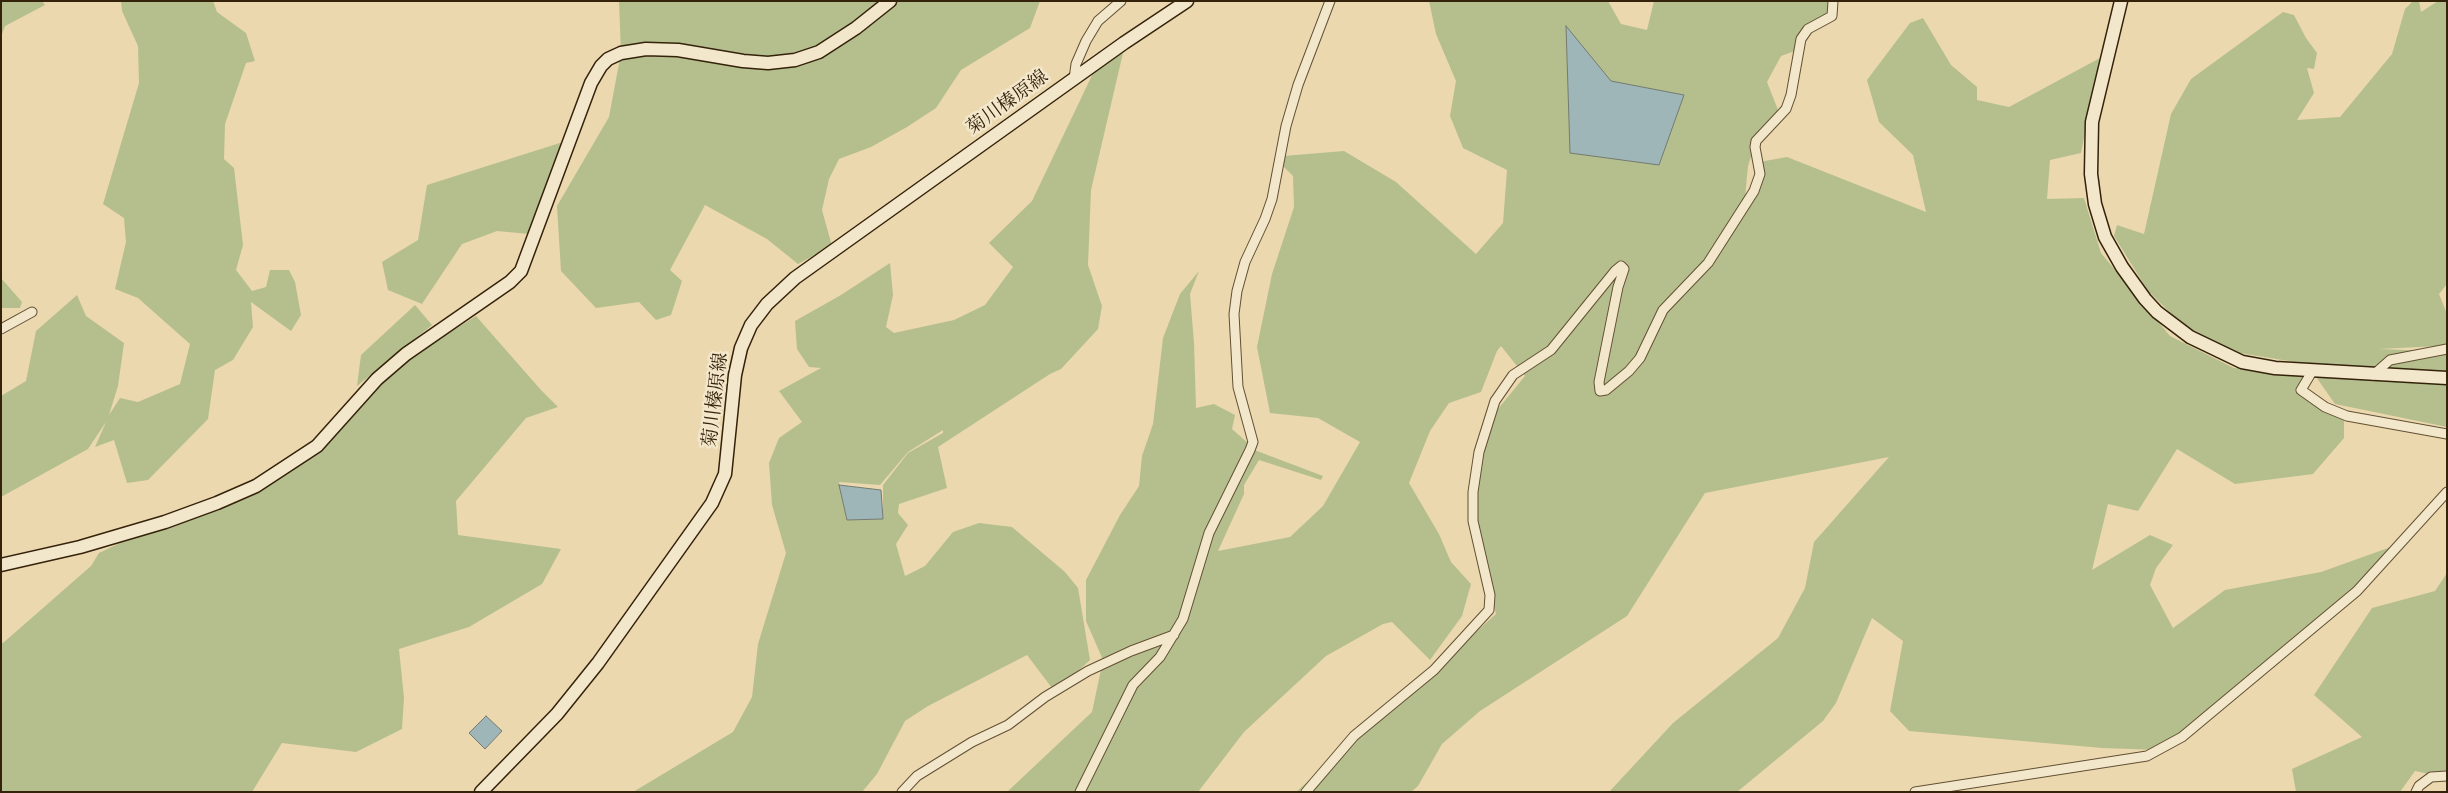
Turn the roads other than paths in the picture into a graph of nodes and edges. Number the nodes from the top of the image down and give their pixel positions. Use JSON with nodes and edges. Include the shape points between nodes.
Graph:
{"nodes":[{"id":1,"x":890,"y":1,"type":"edge"},
{"id":2,"x":1121,"y":1,"type":"edge"},
{"id":3,"x":1187,"y":1,"type":"edge"},
{"id":4,"x":1330,"y":1,"type":"edge"},
{"id":5,"x":1833,"y":1,"type":"edge"},
{"id":6,"x":2121,"y":1,"type":"edge"},
{"id":7,"x":1074,"y":79,"type":"junction"},
{"id":8,"x":32,"y":312,"type":"dead end"},
{"id":9,"x":1,"y":329,"type":"edge"},
{"id":10,"x":2447,"y":349,"type":"edge"},
{"id":11,"x":2314,"y":370,"type":"junction"},
{"id":12,"x":2373,"y":375,"type":"junction"},
{"id":13,"x":2447,"y":378,"type":"edge"},
{"id":14,"x":2447,"y":434,"type":"edge"},
{"id":15,"x":2447,"y":492,"type":"edge"},
{"id":16,"x":1,"y":565,"type":"edge"},
{"id":17,"x":1174,"y":635,"type":"junction"},
{"id":18,"x":2447,"y":776,"type":"edge"},
{"id":19,"x":481,"y":792,"type":"edge"},
{"id":20,"x":902,"y":792,"type":"edge"},
{"id":21,"x":1080,"y":792,"type":"edge"},
{"id":22,"x":1306,"y":792,"type":"edge"},
{"id":23,"x":1915,"y":792,"type":"edge"},
{"id":24,"x":2416,"y":792,"type":"edge"}],
"edges":[{"from":1,"to":16,"type":"street","via":[[819,52],[795,60],[760,62],[678,50],[646,49],[621,52],[608,59],[591,83],[521,271],[406,354],[377,379],[317,446],[256,486],[217,504],[80,547]]},
{"from":2,"to":7,"type":"street","via":[[1098,22],[1086,41],[1076,64]]},
{"from":3,"to":7,"type":"street","name":"菊川榛原線"},
{"from":4,"to":17,"type":"street","via":[[1298,85],[1286,126],[1272,199],[1245,262],[1237,291],[1234,314],[1238,387],[1252,442],[1209,533],[1183,619]]},
{"from":5,"to":22,"type":"street","via":[[1832,16],[1808,29],[1801,39],[1786,109],[1756,141],[1760,174],[1754,191],[1708,263],[1663,310],[1640,358],[1606,390],[1600,391],[1599,382],[1624,269],[1621,266],[1551,350],[1513,375],[1495,401],[1479,452],[1473,492],[1473,521],[1490,595],[1489,610],[1434,670],[1354,736]]},
{"from":6,"to":11,"type":"street","via":[[2092,122],[2090,156],[2095,204],[2112,251],[2157,312],[2204,345],[2251,365]]},
{"from":7,"to":19,"type":"street","name":"菊川榛原線","via":[[795,278],[766,304],[751,325],[741,348],[735,375],[725,474],[712,503],[598,663],[557,714]]},
{"from":8,"to":9,"type":"street"},
{"from":10,"to":12,"type":"street","via":[[2390,360]]},
{"from":11,"to":12,"type":"street"},
{"from":11,"to":14,"type":"street","via":[[2301,390],[2325,407],[2348,416]]},
{"from":12,"to":13,"type":"street"},
{"from":15,"to":23,"type":"street","via":[[2357,591],[2182,736],[2147,756]]},
{"from":17,"to":20,"type":"street","via":[[1088,671],[1045,697],[1008,725],[972,742],[917,776]]},
{"from":17,"to":21,"type":"street","via":[[1160,657],[1133,685]]},
{"from":18,"to":24,"type":"street","via":[[2431,777]]}]}
